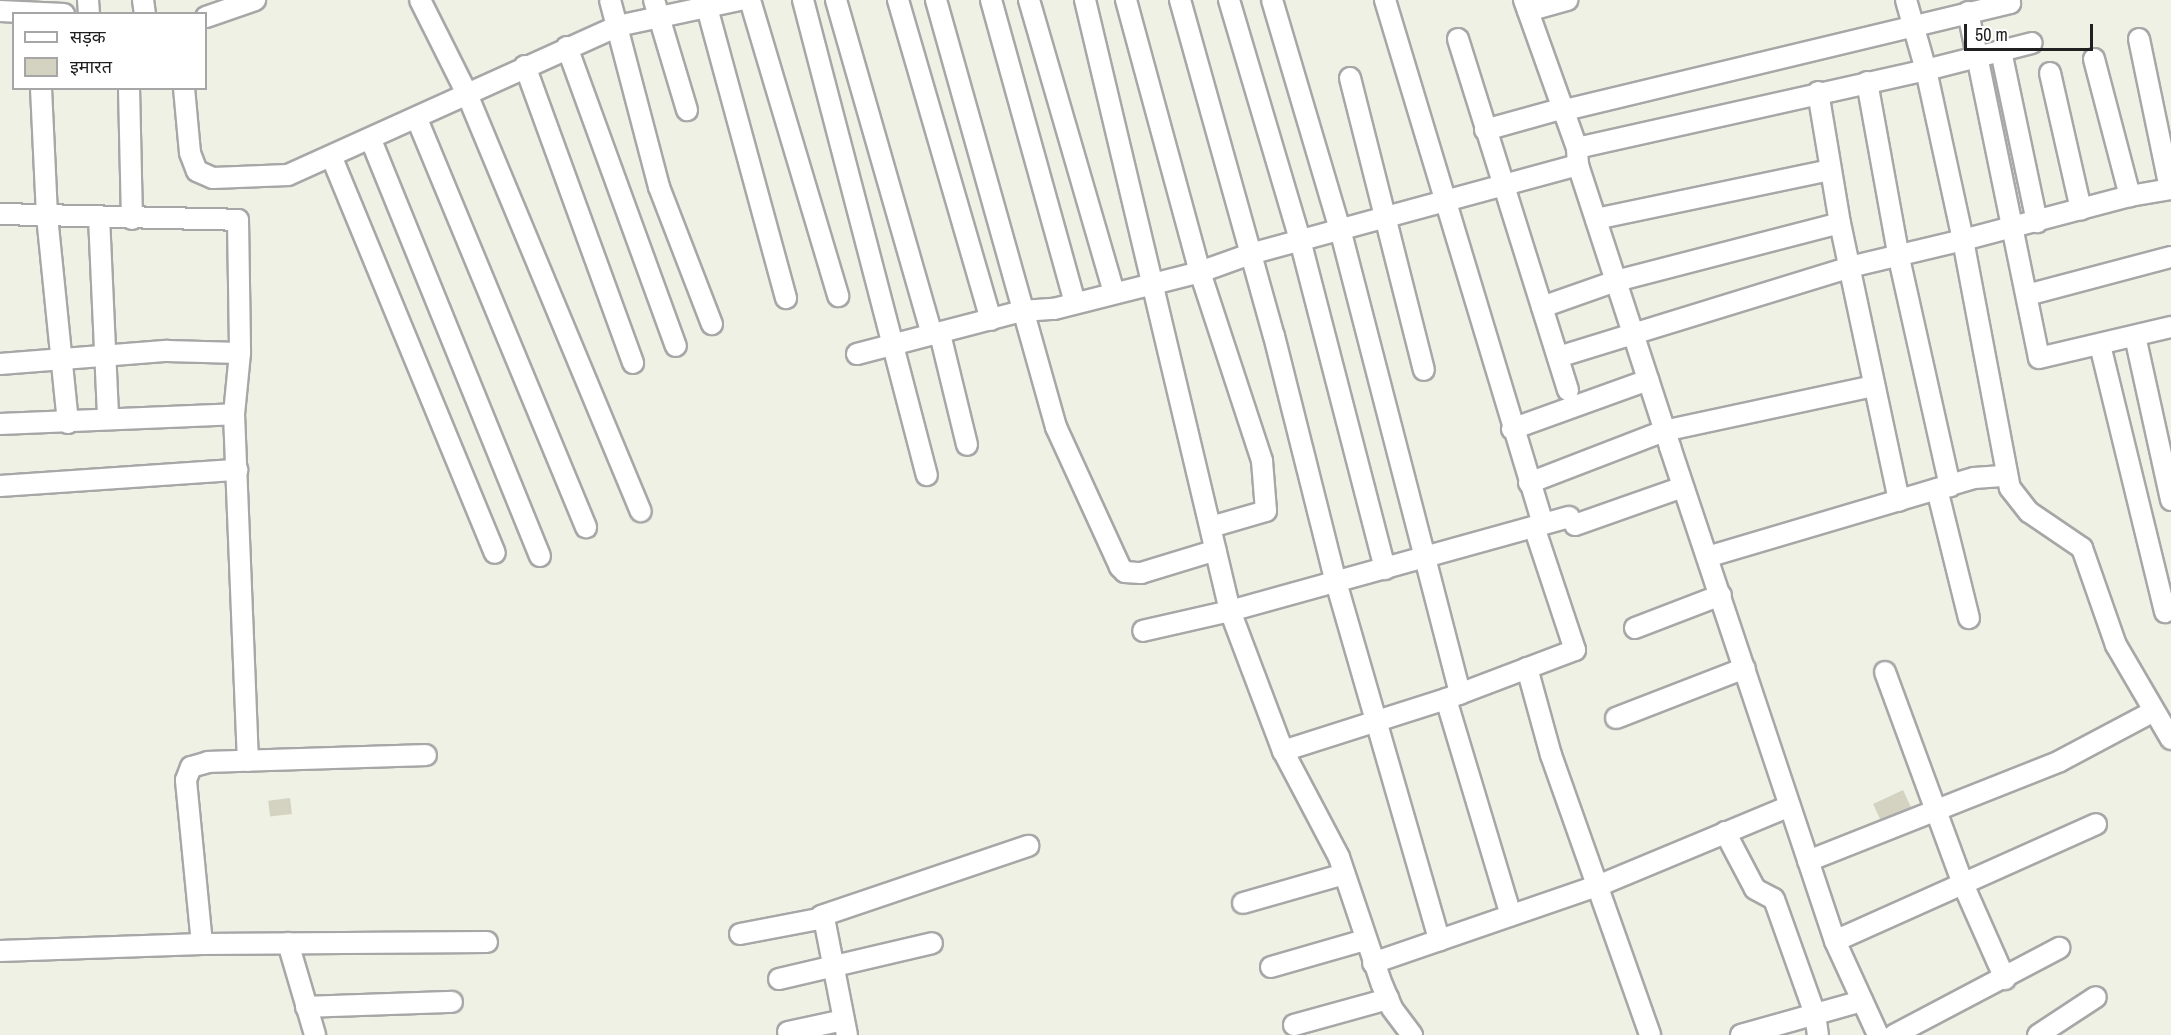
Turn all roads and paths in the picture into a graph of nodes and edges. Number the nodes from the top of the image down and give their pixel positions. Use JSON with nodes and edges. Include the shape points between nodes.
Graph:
{"nodes":[{"id":1,"x":255,"y":0,"type":"edge"},
{"id":2,"x":420,"y":0,"type":"edge"},
{"id":3,"x":610,"y":0,"type":"edge"},
{"id":4,"x":739,"y":0,"type":"edge"},
{"id":5,"x":750,"y":0,"type":"edge"},
{"id":6,"x":803,"y":0,"type":"edge"},
{"id":7,"x":836,"y":0,"type":"edge"},
{"id":8,"x":898,"y":0,"type":"edge"},
{"id":9,"x":936,"y":0,"type":"edge"},
{"id":10,"x":991,"y":0,"type":"edge"},
{"id":11,"x":1029,"y":0,"type":"edge"},
{"id":12,"x":1085,"y":0,"type":"edge"},
{"id":13,"x":1126,"y":0,"type":"edge"},
{"id":14,"x":1180,"y":0,"type":"edge"},
{"id":15,"x":1229,"y":0,"type":"edge"},
{"id":16,"x":1272,"y":0,"type":"edge"},
{"id":17,"x":1385,"y":0,"type":"edge"},
{"id":18,"x":1567,"y":0,"type":"edge"},
{"id":19,"x":1906,"y":0,"type":"edge"},
{"id":20,"x":2009,"y":0,"type":"edge"},
{"id":21,"x":706,"y":4,"type":"edge"},
{"id":22,"x":1526,"y":6,"type":"edge"},
{"id":23,"x":656,"y":9,"type":"edge"},
{"id":24,"x":0,"y":11,"type":"edge"},
{"id":25,"x":26,"y":12,"type":"edge"},
{"id":26,"x":1968,"y":12,"type":"junction"},
{"id":27,"x":207,"y":17,"type":"edge"},
{"id":28,"x":1911,"y":24,"type":"junction"},
{"id":29,"x":618,"y":26,"type":"junction"},
{"id":30,"x":1458,"y":39,"type":"dead end"},
{"id":31,"x":2139,"y":39,"type":"dead end"},
{"id":32,"x":2032,"y":43,"type":"dead end"},
{"id":33,"x":567,"y":47,"type":"junction"},
{"id":34,"x":2001,"y":51,"type":"junction"},
{"id":35,"x":1979,"y":56,"type":"junction"},
{"id":36,"x":2094,"y":59,"type":"dead end"},
{"id":37,"x":525,"y":66,"type":"junction"},
{"id":38,"x":1926,"y":70,"type":"junction"},
{"id":39,"x":2050,"y":73,"type":"dead end"},
{"id":40,"x":1350,"y":78,"type":"dead end"},
{"id":41,"x":1866,"y":82,"type":"junction"},
{"id":42,"x":41,"y":90,"type":"edge"},
{"id":43,"x":129,"y":90,"type":"edge"},
{"id":44,"x":184,"y":90,"type":"edge"},
{"id":45,"x":1818,"y":92,"type":"junction"},
{"id":46,"x":467,"y":94,"type":"junction"},
{"id":47,"x":1561,"y":110,"type":"junction"},
{"id":48,"x":687,"y":111,"type":"dead end"},
{"id":49,"x":417,"y":119,"type":"junction"},
{"id":50,"x":1485,"y":130,"type":"junction"},
{"id":51,"x":371,"y":140,"type":"junction"},
{"id":52,"x":1578,"y":156,"type":"junction"},
{"id":53,"x":332,"y":158,"type":"junction"},
{"id":54,"x":1830,"y":170,"type":"junction"},
{"id":55,"x":1502,"y":186,"type":"junction"},
{"id":56,"x":2170,"y":189,"type":"edge"},
{"id":57,"x":2130,"y":196,"type":"junction"},
{"id":58,"x":1447,"y":200,"type":"junction"},
{"id":59,"x":2081,"y":210,"type":"junction"},
{"id":60,"x":0,"y":214,"type":"edge"},
{"id":61,"x":47,"y":216,"type":"junction"},
{"id":62,"x":99,"y":217,"type":"junction"},
{"id":63,"x":1385,"y":217,"type":"junction"},
{"id":64,"x":132,"y":219,"type":"junction"},
{"id":65,"x":1596,"y":219,"type":"junction"},
{"id":66,"x":2037,"y":222,"type":"junction"},
{"id":67,"x":1840,"y":223,"type":"junction"},
{"id":68,"x":2010,"y":228,"type":"junction"},
{"id":69,"x":1340,"y":230,"type":"junction"},
{"id":70,"x":1300,"y":240,"type":"junction"},
{"id":71,"x":1963,"y":240,"type":"junction"},
{"id":72,"x":1250,"y":254,"type":"junction"},
{"id":73,"x":2171,"y":257,"type":"edge"},
{"id":74,"x":1899,"y":258,"type":"junction"},
{"id":75,"x":1850,"y":267,"type":"junction"},
{"id":76,"x":1200,"y":272,"type":"junction"},
{"id":77,"x":1154,"y":281,"type":"junction"},
{"id":78,"x":1616,"y":281,"type":"junction"},
{"id":79,"x":1114,"y":292,"type":"junction"},
{"id":80,"x":2026,"y":295,"type":"junction"},
{"id":81,"x":838,"y":296,"type":"dead end"},
{"id":82,"x":786,"y":298,"type":"dead end"},
{"id":83,"x":1075,"y":303,"type":"junction"},
{"id":84,"x":1542,"y":307,"type":"junction"},
{"id":85,"x":1022,"y":311,"type":"junction"},
{"id":86,"x":991,"y":320,"type":"junction"},
{"id":87,"x":712,"y":324,"type":"dead end"},
{"id":88,"x":1632,"y":331,"type":"junction"},
{"id":89,"x":936,"y":334,"type":"junction"},
{"id":90,"x":2170,"y":334,"type":"edge"},
{"id":91,"x":2135,"y":336,"type":"junction"},
{"id":92,"x":896,"y":344,"type":"junction"},
{"id":93,"x":2100,"y":345,"type":"junction"},
{"id":94,"x":676,"y":346,"type":"dead end"},
{"id":95,"x":240,"y":353,"type":"junction"},
{"id":96,"x":856,"y":354,"type":"dead end"},
{"id":97,"x":105,"y":356,"type":"junction"},
{"id":98,"x":1558,"y":357,"type":"junction"},
{"id":99,"x":62,"y":361,"type":"junction"},
{"id":100,"x":633,"y":363,"type":"dead end"},
{"id":101,"x":0,"y":364,"type":"edge"},
{"id":102,"x":1424,"y":369,"type":"dead end"},
{"id":103,"x":1648,"y":380,"type":"junction"},
{"id":104,"x":1874,"y":386,"type":"junction"},
{"id":105,"x":1568,"y":390,"type":"dead end"},
{"id":106,"x":234,"y":414,"type":"junction"},
{"id":107,"x":108,"y":419,"type":"junction"},
{"id":108,"x":68,"y":423,"type":"junction"},
{"id":109,"x":0,"y":424,"type":"edge"},
{"id":110,"x":1512,"y":429,"type":"junction"},
{"id":111,"x":1664,"y":431,"type":"junction"},
{"id":112,"x":967,"y":445,"type":"dead end"},
{"id":113,"x":237,"y":470,"type":"junction"},
{"id":114,"x":927,"y":475,"type":"dead end"},
{"id":115,"x":2006,"y":476,"type":"junction"},
{"id":116,"x":1529,"y":483,"type":"junction"},
{"id":117,"x":0,"y":486,"type":"edge"},
{"id":118,"x":1683,"y":487,"type":"junction"},
{"id":119,"x":1943,"y":487,"type":"junction"},
{"id":120,"x":2171,"y":500,"type":"edge"},
{"id":121,"x":1899,"y":501,"type":"junction"},
{"id":122,"x":641,"y":511,"type":"dead end"},
{"id":123,"x":1539,"y":525,"type":"junction"},
{"id":124,"x":586,"y":527,"type":"dead end"},
{"id":125,"x":1211,"y":527,"type":"junction"},
{"id":126,"x":1216,"y":550,"type":"junction"},
{"id":127,"x":495,"y":553,"type":"dead end"},
{"id":128,"x":540,"y":556,"type":"dead end"},
{"id":129,"x":1707,"y":557,"type":"junction"},
{"id":130,"x":1425,"y":558,"type":"junction"},
{"id":131,"x":1385,"y":569,"type":"junction"},
{"id":132,"x":1336,"y":582,"type":"junction"},
{"id":133,"x":1721,"y":595,"type":"junction"},
{"id":134,"x":1230,"y":611,"type":"junction"},
{"id":135,"x":2165,"y":612,"type":"dead end"},
{"id":136,"x":1969,"y":618,"type":"dead end"},
{"id":137,"x":1635,"y":628,"type":"dead end"},
{"id":138,"x":1143,"y":632,"type":"dead end"},
{"id":139,"x":1527,"y":668,"type":"junction"},
{"id":140,"x":1745,"y":668,"type":"junction"},
{"id":141,"x":1885,"y":672,"type":"dead end"},
{"id":142,"x":1453,"y":696,"type":"junction"},
{"id":143,"x":2152,"y":712,"type":"junction"},
{"id":144,"x":1616,"y":718,"type":"dead end"},
{"id":145,"x":1377,"y":723,"type":"junction"},
{"id":146,"x":2171,"y":739,"type":"edge"},
{"id":147,"x":1283,"y":751,"type":"junction"},
{"id":148,"x":426,"y":755,"type":"dead end"},
{"id":149,"x":248,"y":760,"type":"junction"},
{"id":150,"x":1790,"y":806,"type":"junction"},
{"id":151,"x":1935,"y":810,"type":"junction"},
{"id":152,"x":2096,"y":824,"type":"dead end"},
{"id":153,"x":1725,"y":832,"type":"junction"},
{"id":154,"x":1028,"y":846,"type":"dead end"},
{"id":155,"x":1808,"y":861,"type":"junction"},
{"id":156,"x":1344,"y":874,"type":"junction"},
{"id":157,"x":1599,"y":884,"type":"junction"},
{"id":158,"x":1963,"y":884,"type":"junction"},
{"id":159,"x":1243,"y":903,"type":"dead end"},
{"id":160,"x":1511,"y":915,"type":"junction"},
{"id":161,"x":821,"y":916,"type":"junction"},
{"id":162,"x":740,"y":934,"type":"dead end"},
{"id":163,"x":1365,"y":940,"type":"junction"},
{"id":164,"x":1439,"y":940,"type":"junction"},
{"id":165,"x":1835,"y":941,"type":"junction"},
{"id":166,"x":487,"y":942,"type":"dead end"},
{"id":167,"x":288,"y":943,"type":"junction"},
{"id":168,"x":932,"y":943,"type":"dead end"},
{"id":169,"x":202,"y":944,"type":"junction"},
{"id":170,"x":2059,"y":948,"type":"dead end"},
{"id":171,"x":0,"y":951,"type":"edge"},
{"id":172,"x":1373,"y":963,"type":"junction"},
{"id":173,"x":833,"y":966,"type":"junction"},
{"id":174,"x":1270,"y":967,"type":"dead end"},
{"id":175,"x":779,"y":979,"type":"dead end"},
{"id":176,"x":2005,"y":979,"type":"junction"},
{"id":177,"x":2096,"y":997,"type":"dead end"},
{"id":178,"x":1388,"y":999,"type":"junction"},
{"id":179,"x":1862,"y":1000,"type":"junction"},
{"id":180,"x":452,"y":1002,"type":"dead end"},
{"id":181,"x":306,"y":1007,"type":"junction"},
{"id":182,"x":1815,"y":1014,"type":"junction"},
{"id":183,"x":1294,"y":1025,"type":"dead end"},
{"id":184,"x":845,"y":1028,"type":"edge"},
{"id":185,"x":788,"y":1032,"type":"dead end"},
{"id":186,"x":315,"y":1035,"type":"edge"},
{"id":187,"x":1412,"y":1035,"type":"edge"},
{"id":188,"x":1650,"y":1035,"type":"edge"},
{"id":189,"x":1742,"y":1035,"type":"edge"},
{"id":190,"x":1818,"y":1035,"type":"edge"},
{"id":191,"x":1878,"y":1035,"type":"edge"},
{"id":192,"x":1894,"y":1035,"type":"edge"},
{"id":193,"x":2038,"y":1035,"type":"edge"}],
"edges":[{"from":1,"to":27,"type":"street"},
{"from":2,"to":46,"type":"street"},
{"from":3,"to":29,"type":"street"},
{"from":4,"to":21,"type":"street"},
{"from":5,"to":81,"type":"street"},
{"from":6,"to":92,"type":"street"},
{"from":7,"to":89,"type":"street"},
{"from":8,"to":86,"type":"street"},
{"from":9,"to":85,"type":"street"},
{"from":10,"to":83,"type":"street"},
{"from":11,"to":79,"type":"street"},
{"from":12,"to":77,"type":"street"},
{"from":13,"to":76,"type":"street"},
{"from":14,"to":72,"type":"street"},
{"from":15,"to":70,"type":"street"},
{"from":16,"to":69,"type":"street"},
{"from":17,"to":58,"type":"street"},
{"from":18,"to":22,"type":"street"},
{"from":19,"to":28,"type":"street"},
{"from":20,"to":26,"type":"street","via":[[2010,3]]},
{"from":21,"to":23,"type":"street"},
{"from":21,"to":82,"type":"street"},
{"from":22,"to":47,"type":"street"},
{"from":23,"to":29,"type":"street"},
{"from":23,"to":48,"type":"street"},
{"from":24,"to":25,"type":"street"},
{"from":26,"to":28,"type":"street"},
{"from":26,"to":35,"type":"street"},
{"from":28,"to":38,"type":"street"},
{"from":28,"to":47,"type":"street"},
{"from":29,"to":33,"type":"street"},
{"from":29,"to":87,"type":"street","via":[[659,187]]},
{"from":30,"to":50,"type":"street"},
{"from":31,"to":56,"type":"street"},
{"from":32,"to":34,"type":"street"},
{"from":33,"to":37,"type":"street"},
{"from":33,"to":94,"type":"street"},
{"from":34,"to":35,"type":"street"},
{"from":34,"to":66,"type":"street"},
{"from":35,"to":38,"type":"street"},
{"from":35,"to":68,"type":"street"},
{"from":36,"to":57,"type":"street"},
{"from":37,"to":46,"type":"street"},
{"from":37,"to":100,"type":"street"},
{"from":38,"to":41,"type":"street"},
{"from":38,"to":71,"type":"street"},
{"from":39,"to":59,"type":"street"},
{"from":40,"to":63,"type":"street"},
{"from":41,"to":45,"type":"street"},
{"from":41,"to":74,"type":"street"},
{"from":42,"to":61,"type":"street"},
{"from":43,"to":64,"type":"street"},
{"from":44,"to":53,"type":"street","via":[[189,153],[196,171],[204,176],[288,175]]},
{"from":45,"to":52,"type":"street"},
{"from":45,"to":54,"type":"street"},
{"from":46,"to":49,"type":"street"},
{"from":46,"to":122,"type":"street"},
{"from":47,"to":50,"type":"street"},
{"from":47,"to":52,"type":"street"},
{"from":49,"to":51,"type":"street"},
{"from":49,"to":124,"type":"street"},
{"from":50,"to":55,"type":"street"},
{"from":51,"to":53,"type":"street"},
{"from":51,"to":128,"type":"street"},
{"from":52,"to":55,"type":"street"},
{"from":52,"to":65,"type":"street"},
{"from":53,"to":127,"type":"street"},
{"from":54,"to":65,"type":"street"},
{"from":54,"to":67,"type":"street"},
{"from":55,"to":58,"type":"street"},
{"from":55,"to":84,"type":"street"},
{"from":56,"to":57,"type":"street"},
{"from":57,"to":59,"type":"street"},
{"from":58,"to":63,"type":"street"},
{"from":58,"to":110,"type":"street"},
{"from":59,"to":66,"type":"street"},
{"from":60,"to":61,"type":"street"},
{"from":61,"to":62,"type":"street"},
{"from":61,"to":99,"type":"street"},
{"from":62,"to":64,"type":"street"},
{"from":62,"to":97,"type":"street"},
{"from":63,"to":69,"type":"street"},
{"from":63,"to":102,"type":"street"},
{"from":64,"to":95,"type":"street","via":[[238,220]]},
{"from":65,"to":78,"type":"street"},
{"from":66,"to":68,"type":"street"},
{"from":67,"to":75,"type":"street"},
{"from":67,"to":78,"type":"street"},
{"from":68,"to":71,"type":"street"},
{"from":68,"to":80,"type":"street"},
{"from":69,"to":70,"type":"street"},
{"from":69,"to":130,"type":"street"},
{"from":70,"to":72,"type":"street"},
{"from":70,"to":131,"type":"street"},
{"from":71,"to":74,"type":"street"},
{"from":71,"to":115,"type":"street"},
{"from":72,"to":76,"type":"street"},
{"from":72,"to":132,"type":"street"},
{"from":73,"to":80,"type":"street"},
{"from":74,"to":75,"type":"street"},
{"from":74,"to":119,"type":"street"},
{"from":75,"to":88,"type":"street"},
{"from":75,"to":104,"type":"street"},
{"from":76,"to":77,"type":"street"},
{"from":76,"to":125,"type":"street","via":[[1262,461],[1266,493],[1266,511]]},
{"from":77,"to":79,"type":"street"},
{"from":77,"to":125,"type":"street"},
{"from":78,"to":84,"type":"street"},
{"from":78,"to":88,"type":"street"},
{"from":79,"to":83,"type":"street"},
{"from":80,"to":93,"type":"street","via":[[2039,358]]},
{"from":83,"to":85,"type":"street"},
{"from":84,"to":98,"type":"street"},
{"from":85,"to":86,"type":"street"},
{"from":85,"to":126,"type":"street","via":[[1056,427],[1120,567],[1125,572],[1141,573]]},
{"from":86,"to":89,"type":"street"},
{"from":88,"to":98,"type":"street"},
{"from":88,"to":103,"type":"street"},
{"from":89,"to":92,"type":"street"},
{"from":89,"to":112,"type":"street"},
{"from":90,"to":91,"type":"street"},
{"from":91,"to":93,"type":"street"},
{"from":91,"to":120,"type":"street"},
{"from":92,"to":96,"type":"street"},
{"from":92,"to":114,"type":"street"},
{"from":93,"to":135,"type":"street"},
{"from":95,"to":97,"type":"street","via":[[167,351]]},
{"from":95,"to":106,"type":"street"},
{"from":97,"to":99,"type":"street"},
{"from":97,"to":107,"type":"street"},
{"from":98,"to":105,"type":"street"},
{"from":99,"to":101,"type":"street"},
{"from":99,"to":108,"type":"street"},
{"from":103,"to":110,"type":"street"},
{"from":103,"to":111,"type":"street"},
{"from":104,"to":111,"type":"street"},
{"from":104,"to":121,"type":"street"},
{"from":106,"to":107,"type":"street"},
{"from":106,"to":113,"type":"street"},
{"from":107,"to":108,"type":"street"},
{"from":108,"to":109,"type":"street"},
{"from":110,"to":116,"type":"street"},
{"from":111,"to":116,"type":"street"},
{"from":111,"to":118,"type":"street"},
{"from":113,"to":117,"type":"street"},
{"from":113,"to":149,"type":"street"},
{"from":115,"to":119,"type":"street","via":[[1974,478]]},
{"from":115,"to":143,"type":"street","via":[[2010,489],[2029,512],[2082,548],[2116,645]]},
{"from":116,"to":123,"type":"street"},
{"from":118,"to":123,"type":"street","via":[[1572,521]]},
{"from":118,"to":129,"type":"street"},
{"from":119,"to":121,"type":"street"},
{"from":119,"to":136,"type":"street"},
{"from":121,"to":129,"type":"street"},
{"from":123,"to":130,"type":"street"},
{"from":123,"to":139,"type":"street","via":[[1575,650]]},
{"from":125,"to":126,"type":"street"},
{"from":126,"to":134,"type":"street"},
{"from":129,"to":133,"type":"street"},
{"from":130,"to":131,"type":"street"},
{"from":130,"to":142,"type":"street"},
{"from":131,"to":132,"type":"street"},
{"from":132,"to":134,"type":"street"},
{"from":132,"to":145,"type":"street"},
{"from":133,"to":137,"type":"street"},
{"from":133,"to":140,"type":"street"},
{"from":134,"to":138,"type":"street"},
{"from":134,"to":147,"type":"street"},
{"from":139,"to":142,"type":"street"},
{"from":139,"to":157,"type":"street","via":[[1551,755]]},
{"from":140,"to":144,"type":"street"},
{"from":140,"to":150,"type":"street"},
{"from":141,"to":151,"type":"street"},
{"from":142,"to":145,"type":"street"},
{"from":142,"to":160,"type":"street"},
{"from":143,"to":146,"type":"street"},
{"from":143,"to":151,"type":"street","via":[[2060,761]]},
{"from":145,"to":147,"type":"street"},
{"from":145,"to":164,"type":"street"},
{"from":147,"to":156,"type":"street","via":[[1339,857]]},
{"from":148,"to":149,"type":"street"},
{"from":149,"to":169,"type":"street","via":[[197,764],[187,773]]},
{"from":150,"to":153,"type":"street"},
{"from":150,"to":155,"type":"street"},
{"from":151,"to":155,"type":"street"},
{"from":151,"to":158,"type":"street"},
{"from":152,"to":158,"type":"street"},
{"from":153,"to":157,"type":"street"},
{"from":153,"to":182,"type":"street","via":[[1755,889],[1774,899]]},
{"from":154,"to":161,"type":"street"},
{"from":155,"to":165,"type":"street"},
{"from":156,"to":159,"type":"street"},
{"from":156,"to":163,"type":"street"},
{"from":157,"to":160,"type":"street"},
{"from":157,"to":188,"type":"street"},
{"from":158,"to":165,"type":"street"},
{"from":158,"to":176,"type":"street"},
{"from":160,"to":164,"type":"street"},
{"from":161,"to":162,"type":"street"},
{"from":161,"to":173,"type":"street","via":[[827,922]]},
{"from":163,"to":172,"type":"street"},
{"from":163,"to":174,"type":"street"},
{"from":164,"to":172,"type":"street"},
{"from":165,"to":179,"type":"street"},
{"from":166,"to":167,"type":"street"},
{"from":167,"to":169,"type":"street"},
{"from":167,"to":181,"type":"street"},
{"from":168,"to":173,"type":"street"},
{"from":169,"to":171,"type":"street"},
{"from":170,"to":176,"type":"street"},
{"from":172,"to":178,"type":"street"},
{"from":173,"to":175,"type":"street"},
{"from":173,"to":184,"type":"street"},
{"from":176,"to":192,"type":"street"},
{"from":177,"to":193,"type":"street"},
{"from":178,"to":183,"type":"street"},
{"from":178,"to":187,"type":"street"},
{"from":179,"to":182,"type":"street"},
{"from":179,"to":191,"type":"street"},
{"from":180,"to":181,"type":"street"},
{"from":181,"to":186,"type":"street"},
{"from":182,"to":189,"type":"street"},
{"from":182,"to":190,"type":"street"},
{"from":184,"to":185,"type":"street"}]}
